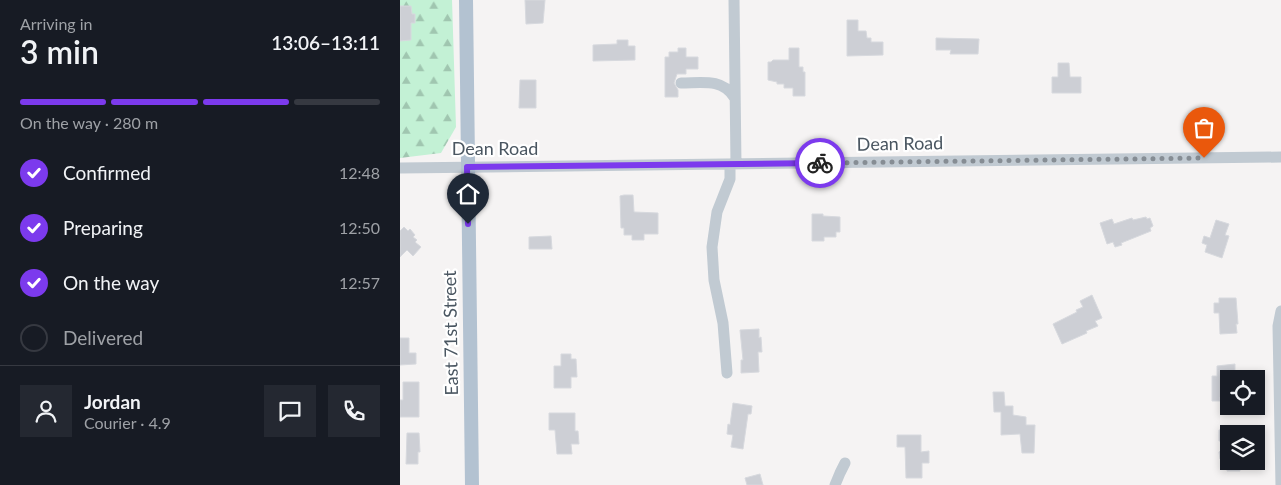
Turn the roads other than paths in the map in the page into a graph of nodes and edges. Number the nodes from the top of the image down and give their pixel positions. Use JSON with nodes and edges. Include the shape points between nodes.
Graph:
{"nodes":[{"id":1,"x":466,"y":0,"type":"edge"},
{"id":2,"x":734,"y":0,"type":"edge"},
{"id":3,"x":681,"y":83,"type":"dead end"},
{"id":4,"x":734,"y":97,"type":"junction"},
{"id":5,"x":1281,"y":157,"type":"edge"},
{"id":6,"x":733,"y":164,"type":"junction"},
{"id":7,"x":467,"y":167,"type":"junction"},
{"id":8,"x":400,"y":168,"type":"edge"},
{"id":9,"x":1281,"y":312,"type":"edge"},
{"id":10,"x":727,"y":373,"type":"dead end"},
{"id":11,"x":845,"y":463,"type":"dead end"},
{"id":12,"x":472,"y":485,"type":"edge"},
{"id":13,"x":835,"y":485,"type":"edge"},
{"id":14,"x":1281,"y":485,"type":"edge"}],
"edges":[{"from":1,"to":7,"type":"main road","name":"East 71st Street"},
{"from":2,"to":4,"type":"street"},
{"from":3,"to":4,"type":"street","via":[[722,85],[729,88]]},
{"from":4,"to":6,"type":"street"},
{"from":5,"to":6,"type":"street","name":"Dean Road"},
{"from":6,"to":7,"type":"street","name":"Dean Road"},
{"from":6,"to":10,"type":"street","via":[[717,212],[712,247]]},
{"from":7,"to":8,"type":"street","name":"Dean Road"},
{"from":7,"to":12,"type":"main road","name":"East 71st Street"},
{"from":9,"to":14,"type":"street","via":[[1278,326]]},
{"from":11,"to":13,"type":"street"}]}
